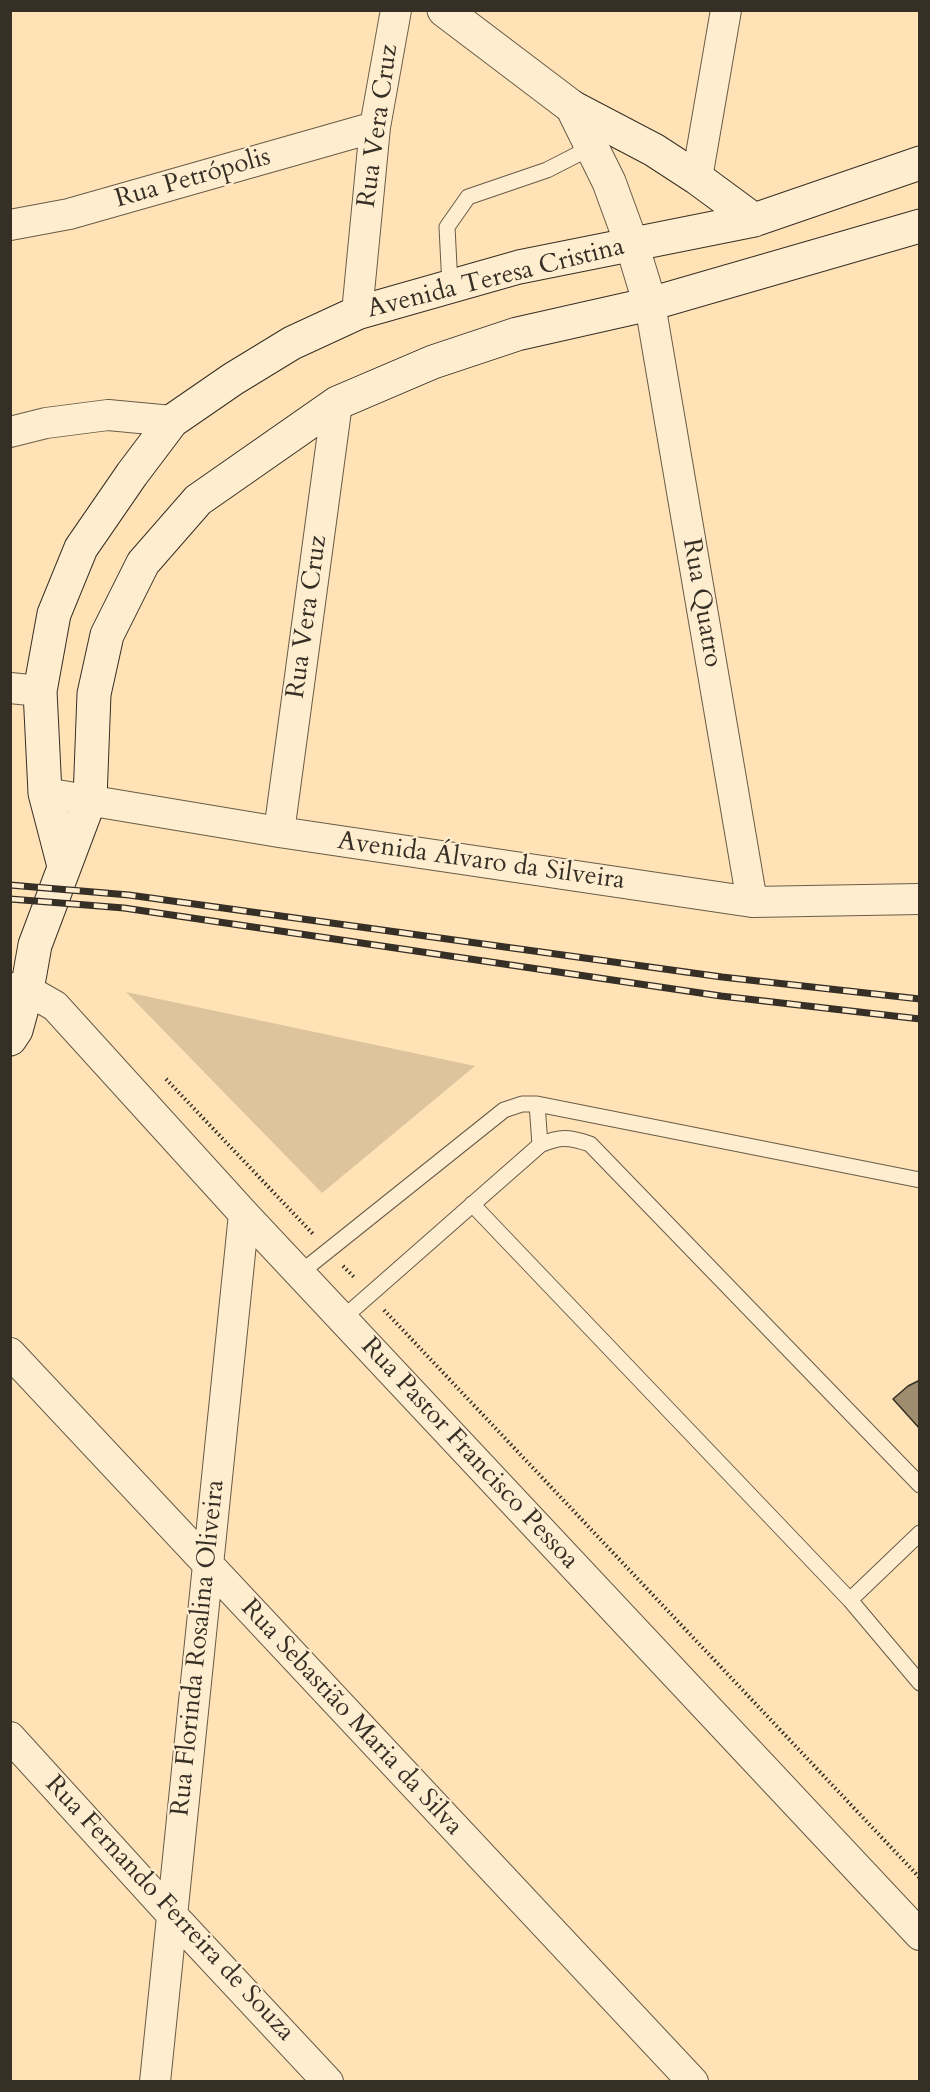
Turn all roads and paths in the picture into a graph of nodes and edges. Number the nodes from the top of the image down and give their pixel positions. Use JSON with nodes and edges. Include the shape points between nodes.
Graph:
{"nodes":[{"id":1,"x":396,"y":10,"type":"edge"},
{"id":2,"x":444,"y":10,"type":"edge"},
{"id":3,"x":726,"y":10,"type":"edge"},
{"id":4,"x":572,"y":107,"type":"junction"},
{"id":5,"x":375,"y":127,"type":"junction"},
{"id":6,"x":592,"y":147,"type":"junction"},
{"id":7,"x":920,"y":163,"type":"edge"},
{"id":8,"x":697,"y":178,"type":"junction"},
{"id":9,"x":754,"y":220,"type":"junction"},
{"id":10,"x":10,"y":225,"type":"edge"},
{"id":11,"x":920,"y":225,"type":"edge"},
{"id":12,"x":632,"y":245,"type":"junction"},
{"id":13,"x":450,"y":286,"type":"junction"},
{"id":14,"x":650,"y":304,"type":"junction"},
{"id":15,"x":357,"y":313,"type":"junction"},
{"id":16,"x":337,"y":403,"type":"junction"},
{"id":17,"x":172,"y":421,"type":"junction"},
{"id":18,"x":10,"y":432,"type":"edge"},
{"id":19,"x":25,"y":690,"type":"edge"},
{"id":20,"x":45,"y":793,"type":"junction"},
{"id":21,"x":90,"y":799,"type":"junction"},
{"id":22,"x":279,"y":832,"type":"junction"},
{"id":23,"x":64,"y":866,"type":"junction"},
{"id":24,"x":920,"y":899,"type":"edge"},
{"id":25,"x":752,"y":902,"type":"junction"},
{"id":26,"x":16,"y":982,"type":"edge"},
{"id":27,"x":10,"y":1039,"type":"edge"},
{"id":28,"x":165,"y":1077,"type":"dead end"},
{"id":29,"x":537,"y":1104,"type":"junction"},
{"id":30,"x":540,"y":1145,"type":"junction"},
{"id":31,"x":920,"y":1180,"type":"edge"},
{"id":32,"x":472,"y":1204,"type":"junction"},
{"id":33,"x":244,"y":1214,"type":"junction"},
{"id":34,"x":328,"y":1249,"type":"junction"},
{"id":35,"x":300,"y":1273,"type":"junction"},
{"id":36,"x":369,"y":1293,"type":"junction"},
{"id":37,"x":342,"y":1319,"type":"junction"},
{"id":38,"x":10,"y":1353,"type":"edge"},
{"id":39,"x":920,"y":1485,"type":"edge"},
{"id":40,"x":920,"y":1533,"type":"edge"},
{"id":41,"x":208,"y":1565,"type":"junction"},
{"id":42,"x":850,"y":1600,"type":"junction"},
{"id":43,"x":920,"y":1683,"type":"edge"},
{"id":44,"x":10,"y":1737,"type":"edge"},
{"id":45,"x":920,"y":1878,"type":"edge"},
{"id":46,"x":172,"y":1915,"type":"junction"},
{"id":47,"x":920,"y":1935,"type":"edge"},
{"id":48,"x":155,"y":2082,"type":"edge"},
{"id":49,"x":328,"y":2082,"type":"edge"},
{"id":50,"x":693,"y":2082,"type":"edge"}],
"edges":[{"from":1,"to":5,"type":"street","name":"Rua Vera Cruz"},
{"from":2,"to":4,"type":"main road"},
{"from":3,"to":8,"type":"street"},
{"from":4,"to":6,"type":"main road"},
{"from":4,"to":8,"type":"main road","via":[[654,150]]},
{"from":5,"to":10,"type":"street","name":"Rua Petrópolis","via":[[69,214]]},
{"from":5,"to":15,"type":"street","name":"Rua Vera Cruz"},
{"from":6,"to":12,"type":"main road"},
{"from":6,"to":13,"type":"lane","via":[[547,170],[468,197],[447,227]]},
{"from":7,"to":9,"type":"main road","name":"Avenida Teresa Cristina"},
{"from":8,"to":9,"type":"main road"},
{"from":9,"to":12,"type":"main road","name":"Avenida Teresa Cristina"},
{"from":11,"to":14,"type":"main road"},
{"from":12,"to":13,"type":"main road","name":"Avenida Teresa Cristina","via":[[519,267]]},
{"from":12,"to":14,"type":"main road"},
{"from":13,"to":15,"type":"main road","name":"Avenida Teresa Cristina"},
{"from":14,"to":16,"type":"main road","via":[[517,334],[433,362]]},
{"from":14,"to":25,"type":"street","name":"Rua Quatro"},
{"from":15,"to":17,"type":"main road","name":"Avenida Teresa Cristina","via":[[292,343]]},
{"from":16,"to":21,"type":"main road","via":[[198,500],[143,563],[107,635],[96,682]]},
{"from":16,"to":22,"type":"street","name":"Rua Vera Cruz"},
{"from":17,"to":18,"type":"street","via":[[108,415]]},
{"from":17,"to":19,"type":"main road","name":"Avenida Teresa Cristina","via":[[81,548]]},
{"from":19,"to":20,"type":"main road","name":"Avenida Teresa Cristina"},
{"from":20,"to":21,"type":"street","name":"Avenida Álvaro da Silveira"},
{"from":20,"to":23,"type":"main road","name":"Avenida Teresa Cristina"},
{"from":21,"to":22,"type":"street","name":"Avenida Álvaro da Silveira"},
{"from":21,"to":23,"type":"main road"},
{"from":22,"to":25,"type":"street","name":"Avenida Álvaro da Silveira"},
{"from":23,"to":26,"type":"main road","via":[[35,945]]},
{"from":24,"to":25,"type":"street","name":"Avenida Álvaro da Silveira"},
{"from":26,"to":27,"type":"main road","via":[[16,1030]]},
{"from":26,"to":33,"type":"street","name":"Rua Pastor Francisco Pessoa","via":[[55,1006]]},
{"from":28,"to":34,"type":"path"},
{"from":29,"to":30,"type":"lane"},
{"from":29,"to":31,"type":"lane"},
{"from":29,"to":34,"type":"lane","via":[[504,1110]]},
{"from":30,"to":32,"type":"lane"},
{"from":30,"to":39,"type":"lane","via":[[572,1138],[590,1144]]},
{"from":32,"to":36,"type":"lane"},
{"from":32,"to":42,"type":"lane"},
{"from":33,"to":35,"type":"street","name":"Rua Pastor Francisco Pessoa"},
{"from":33,"to":41,"type":"street","name":"Rua Florinda Rosalina Oliveira"},
{"from":34,"to":35,"type":"lane"},
{"from":34,"to":36,"type":"path"},
{"from":35,"to":37,"type":"street","name":"Rua Pastor Francisco Pessoa"},
{"from":36,"to":37,"type":"lane"},
{"from":36,"to":45,"type":"path"},
{"from":37,"to":47,"type":"street","name":"Rua Pastor Francisco Pessoa"},
{"from":38,"to":41,"type":"street","name":"Rua Sebastião Maria da Silva"},
{"from":40,"to":42,"type":"lane"},
{"from":41,"to":46,"type":"street","name":"Rua Florinda Rosalina Oliveira"},
{"from":41,"to":50,"type":"street","name":"Rua Sebastião Maria da Silva"},
{"from":42,"to":43,"type":"lane"},
{"from":44,"to":46,"type":"street","name":"Rua Fernando Ferreira de Souza"},
{"from":46,"to":48,"type":"street","name":"Rua Florinda Rosalina Oliveira"},
{"from":46,"to":49,"type":"street","name":"Rua Fernando Ferreira de Souza"}]}
